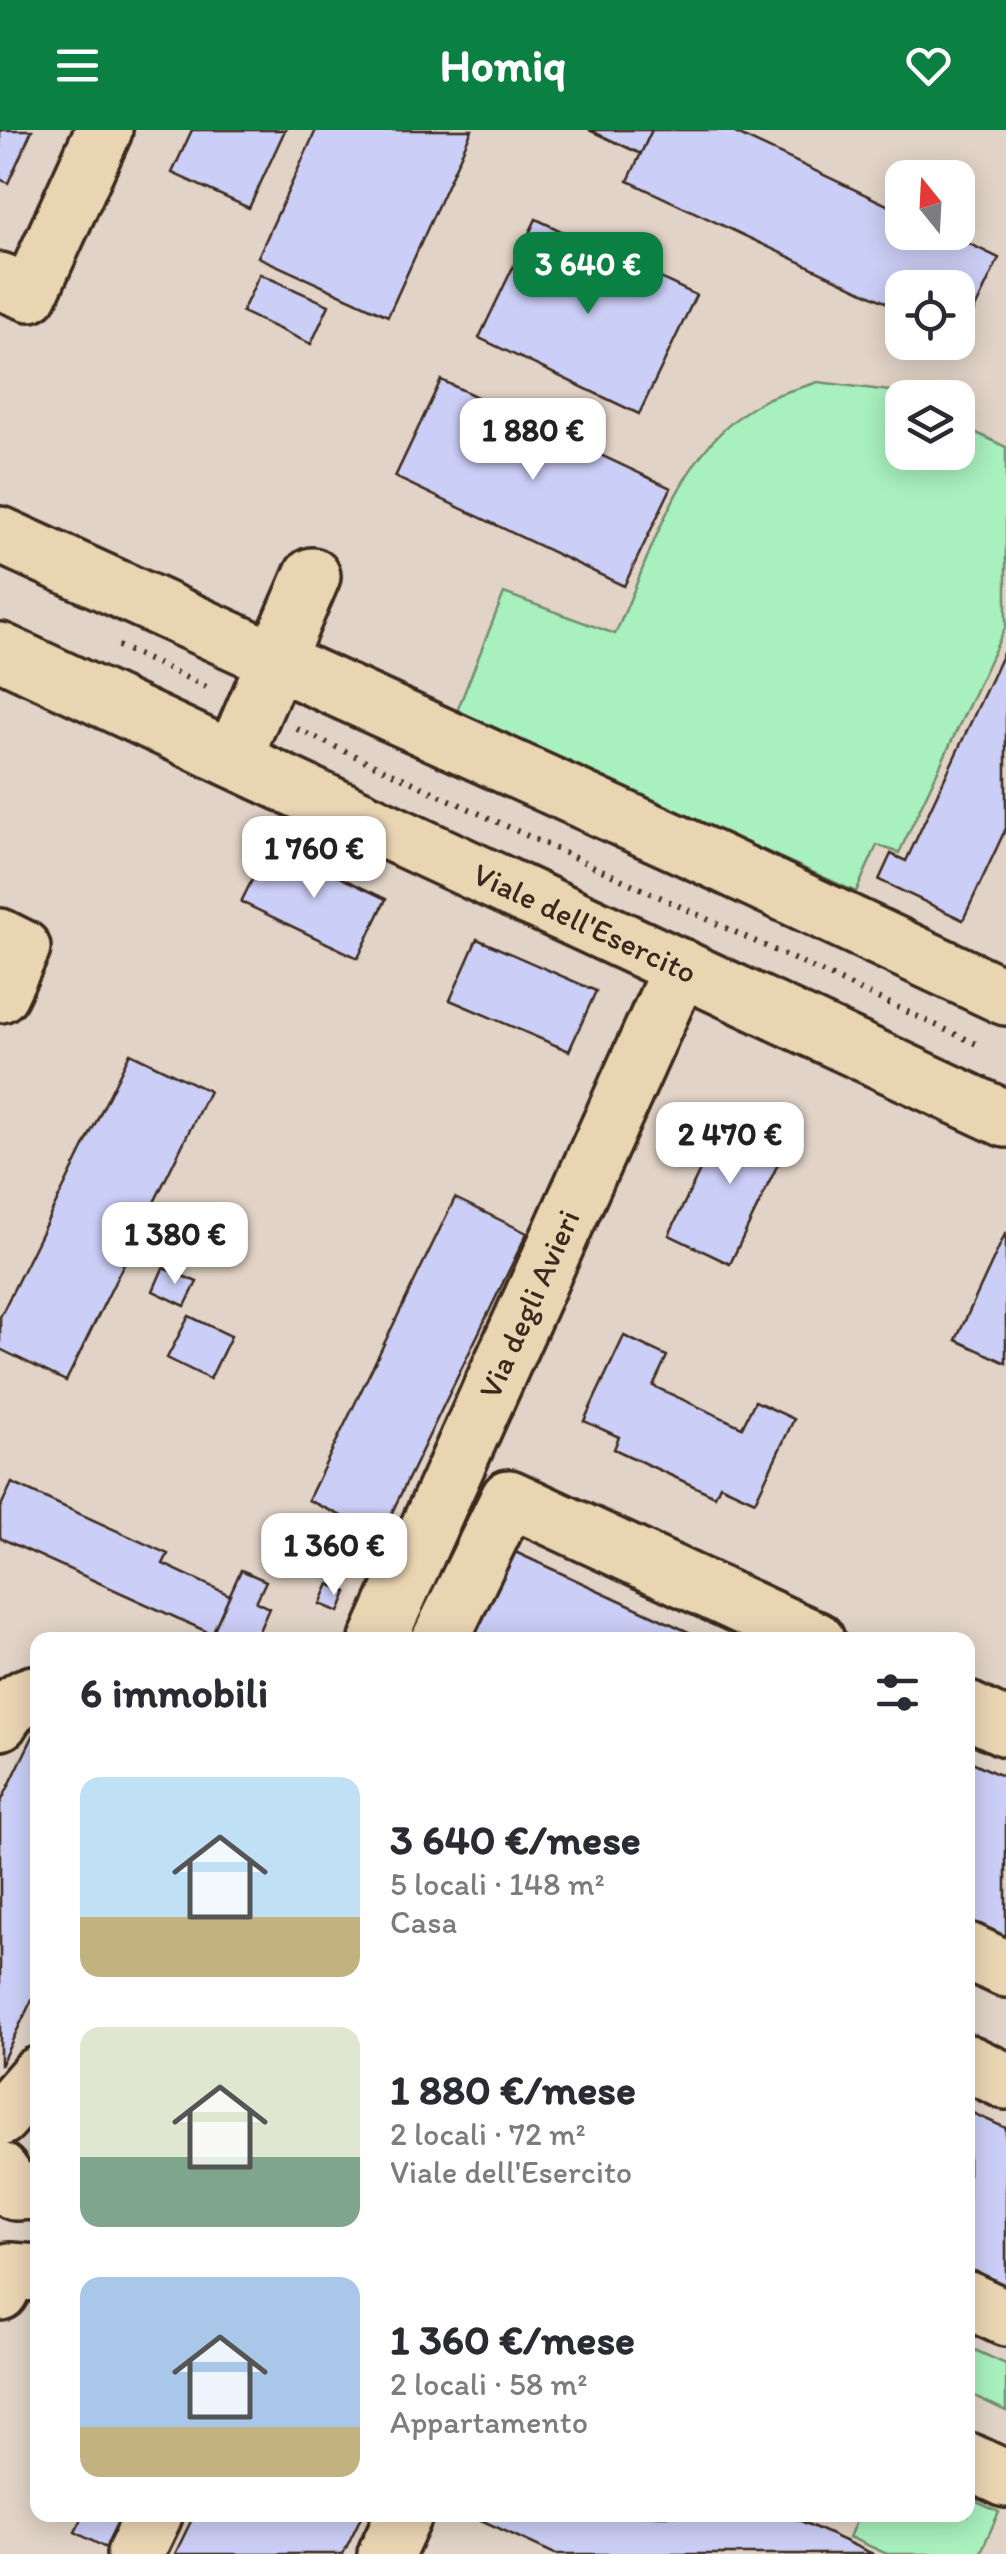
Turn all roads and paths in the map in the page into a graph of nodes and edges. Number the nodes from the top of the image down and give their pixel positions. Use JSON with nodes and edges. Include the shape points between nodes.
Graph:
{"nodes":[{"id":1,"x":104,"y":130,"type":"edge"},
{"id":2,"x":0,"y":280,"type":"edge"},
{"id":3,"x":0,"y":535,"type":"edge"},
{"id":4,"x":312,"y":576,"type":"dead end"},
{"id":5,"x":0,"y":651,"type":"edge"},
{"id":6,"x":274,"y":659,"type":"junction"},
{"id":7,"x":287,"y":724,"type":"dead end"},
{"id":8,"x":233,"y":759,"type":"junction"},
{"id":9,"x":0,"y":937,"type":"edge"},
{"id":10,"x":681,"y":967,"type":"junction"},
{"id":11,"x":859,"y":973,"type":"dead end"},
{"id":12,"x":853,"y":986,"type":"junction"},
{"id":13,"x":0,"y":994,"type":"edge"},
{"id":14,"x":1006,"y":997,"type":"edge"},
{"id":15,"x":848,"y":998,"type":"dead end"},
{"id":16,"x":982,"y":1046,"type":"dead end"},
{"id":17,"x":1006,"y":1119,"type":"edge"},
{"id":18,"x":382,"y":1632,"type":"edge"},
{"id":19,"x":444,"y":1632,"type":"edge"},
{"id":20,"x":799,"y":1632,"type":"edge"},
{"id":21,"x":30,"y":1694,"type":"edge"},
{"id":22,"x":975,"y":1713,"type":"edge"},
{"id":23,"x":0,"y":1722,"type":"edge"},
{"id":24,"x":1006,"y":1728,"type":"edge"},
{"id":25,"x":975,"y":1955,"type":"edge"},
{"id":26,"x":1006,"y":1969,"type":"edge"},
{"id":27,"x":975,"y":2067,"type":"edge"},
{"id":28,"x":1006,"y":2081,"type":"edge"},
{"id":29,"x":30,"y":2083,"type":"edge"},
{"id":30,"x":0,"y":2118,"type":"edge"},
{"id":31,"x":30,"y":2272,"type":"edge"},
{"id":32,"x":0,"y":2292,"type":"edge"},
{"id":33,"x":975,"y":2303,"type":"edge"},
{"id":34,"x":1006,"y":2318,"type":"edge"},
{"id":35,"x":975,"y":2464,"type":"edge"},
{"id":36,"x":1006,"y":2480,"type":"edge"},
{"id":37,"x":151,"y":2522,"type":"edge"},
{"id":38,"x":401,"y":2522,"type":"edge"},
{"id":39,"x":135,"y":2554,"type":"edge"},
{"id":40,"x":386,"y":2554,"type":"edge"}],
"edges":[{"from":1,"to":2,"type":"street","via":[[30,293]]},
{"from":3,"to":6,"type":"street"},
{"from":4,"to":6,"type":"street"},
{"from":5,"to":8,"type":"street","name":"Viale dell'Esercito"},
{"from":6,"to":8,"type":"street"},
{"from":6,"to":14,"type":"street"},
{"from":7,"to":12,"type":"path","name":"Viale dell'Esercito"},
{"from":8,"to":10,"type":"street","name":"Viale dell'Esercito"},
{"from":9,"to":13,"type":"street","via":[[22,948]]},
{"from":10,"to":17,"type":"street","name":"Viale dell'Esercito"},
{"from":10,"to":18,"type":"street","name":"Via degli Avieri"},
{"from":11,"to":12,"type":"path"},
{"from":12,"to":15,"type":"path"},
{"from":12,"to":16,"type":"path","name":"Viale dell'Esercito"},
{"from":19,"to":20,"type":"street","via":[[509,1498]]},
{"from":21,"to":23,"type":"street"},
{"from":22,"to":24,"type":"street"},
{"from":25,"to":26,"type":"street"},
{"from":27,"to":28,"type":"street"},
{"from":29,"to":30,"type":"street"},
{"from":31,"to":32,"type":"street","via":[[10,2271]]},
{"from":33,"to":34,"type":"street"},
{"from":35,"to":36,"type":"street"},
{"from":37,"to":39,"type":"street"},
{"from":38,"to":40,"type":"street"}]}
